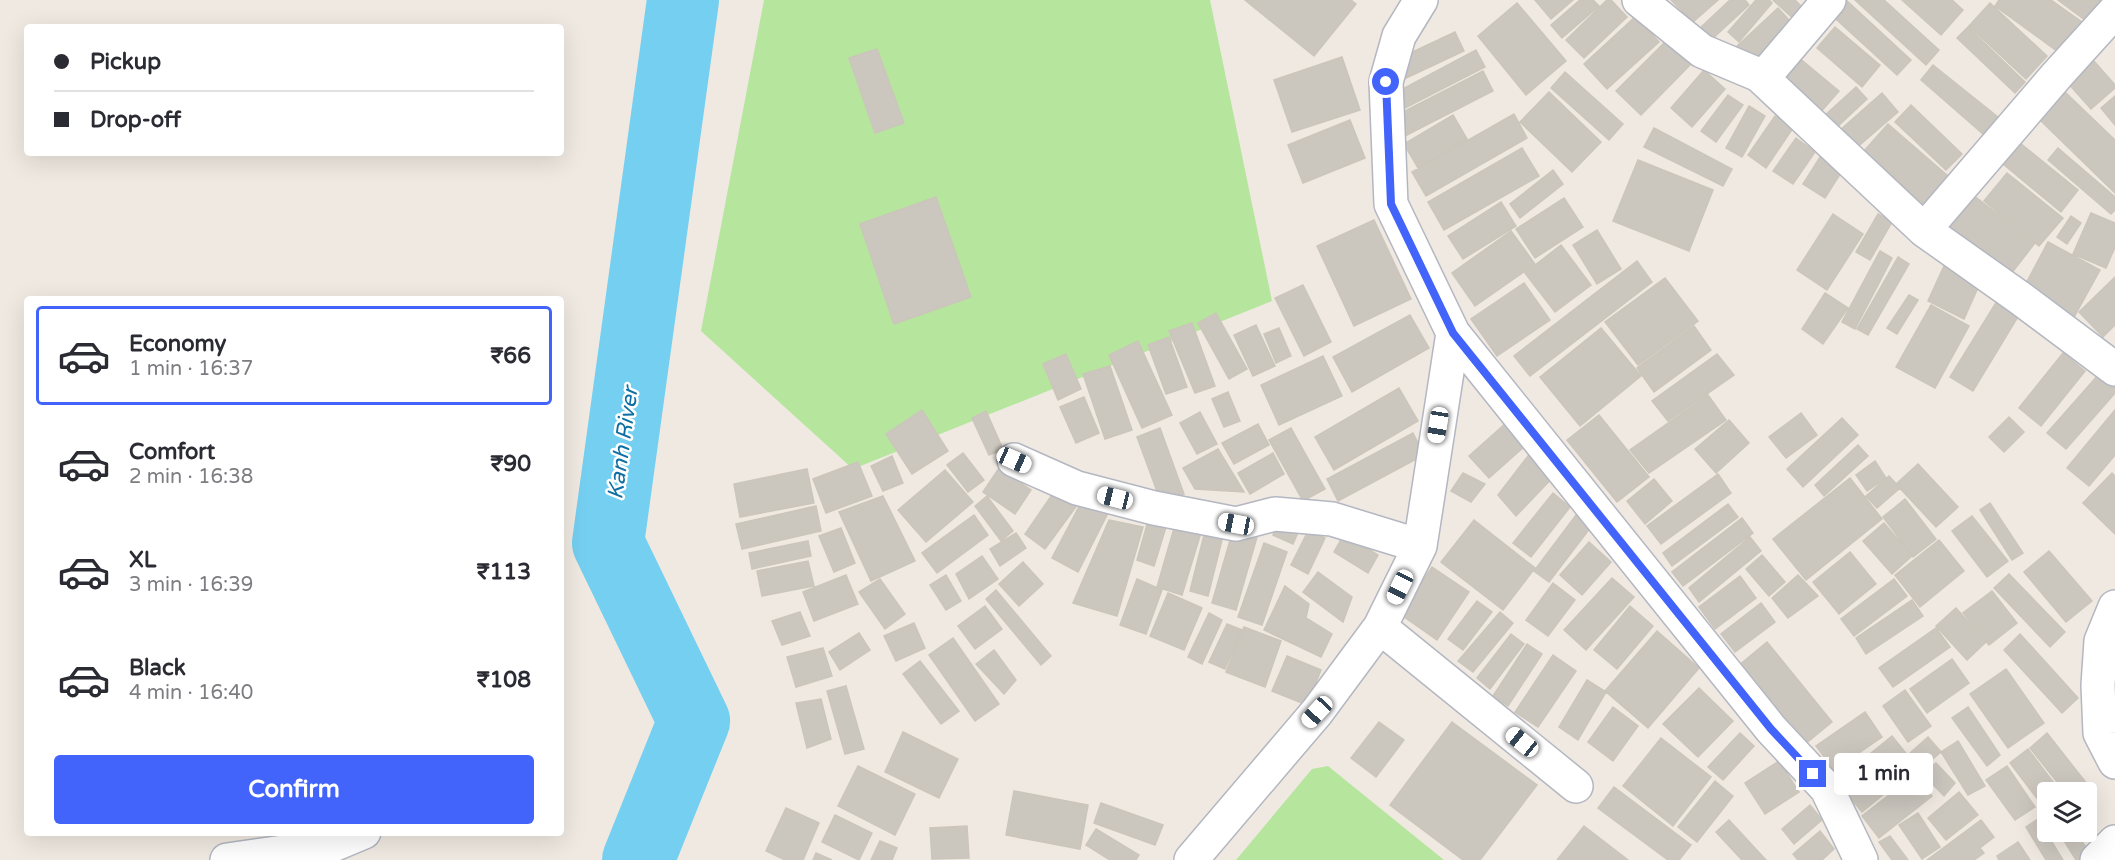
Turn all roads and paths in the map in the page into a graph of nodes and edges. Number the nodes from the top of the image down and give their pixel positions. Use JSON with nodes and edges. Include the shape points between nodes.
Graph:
{"nodes":[{"id":1,"x":1421,"y":0,"type":"edge"},
{"id":2,"x":1639,"y":0,"type":"edge"},
{"id":3,"x":1829,"y":0,"type":"edge"},
{"id":4,"x":2115,"y":11,"type":"edge"},
{"id":5,"x":1762,"y":78,"type":"junction"},
{"id":6,"x":1924,"y":230,"type":"junction"},
{"id":7,"x":1453,"y":333,"type":"junction"},
{"id":8,"x":2115,"y":369,"type":"edge"},
{"id":9,"x":1014,"y":460,"type":"dead end"},
{"id":10,"x":1420,"y":546,"type":"junction"},
{"id":11,"x":2115,"y":607,"type":"edge"},
{"id":12,"x":1380,"y":627,"type":"junction"},
{"id":13,"x":2115,"y":762,"type":"edge"},
{"id":14,"x":1576,"y":786,"type":"dead end"},
{"id":15,"x":354,"y":836,"type":"edge"},
{"id":16,"x":2115,"y":842,"type":"edge"},
{"id":17,"x":227,"y":860,"type":"edge"},
{"id":18,"x":1191,"y":860,"type":"edge"},
{"id":19,"x":1861,"y":860,"type":"edge"},
{"id":20,"x":2097,"y":860,"type":"edge"}],
"edges":[{"from":1,"to":7,"type":"street","via":[[1399,36],[1386,82],[1391,204]]},
{"from":2,"to":5,"type":"street","via":[[1702,51]]},
{"from":3,"to":5,"type":"street"},
{"from":4,"to":6,"type":"street"},
{"from":5,"to":6,"type":"street"},
{"from":6,"to":8,"type":"street"},
{"from":7,"to":10,"type":"street"},
{"from":7,"to":19,"type":"street","via":[[1771,729],[1827,789]]},
{"from":9,"to":10,"type":"street","via":[[1077,488],[1154,508],[1236,524],[1275,514],[1332,519]]},
{"from":10,"to":12,"type":"street"},
{"from":11,"to":13,"type":"street","via":[[2101,641],[2098,685],[2100,733]]},
{"from":12,"to":14,"type":"street"},
{"from":12,"to":18,"type":"street","via":[[1317,712]]},
{"from":15,"to":17,"type":"street","via":[[333,844]]},
{"from":16,"to":20,"type":"street"}]}
